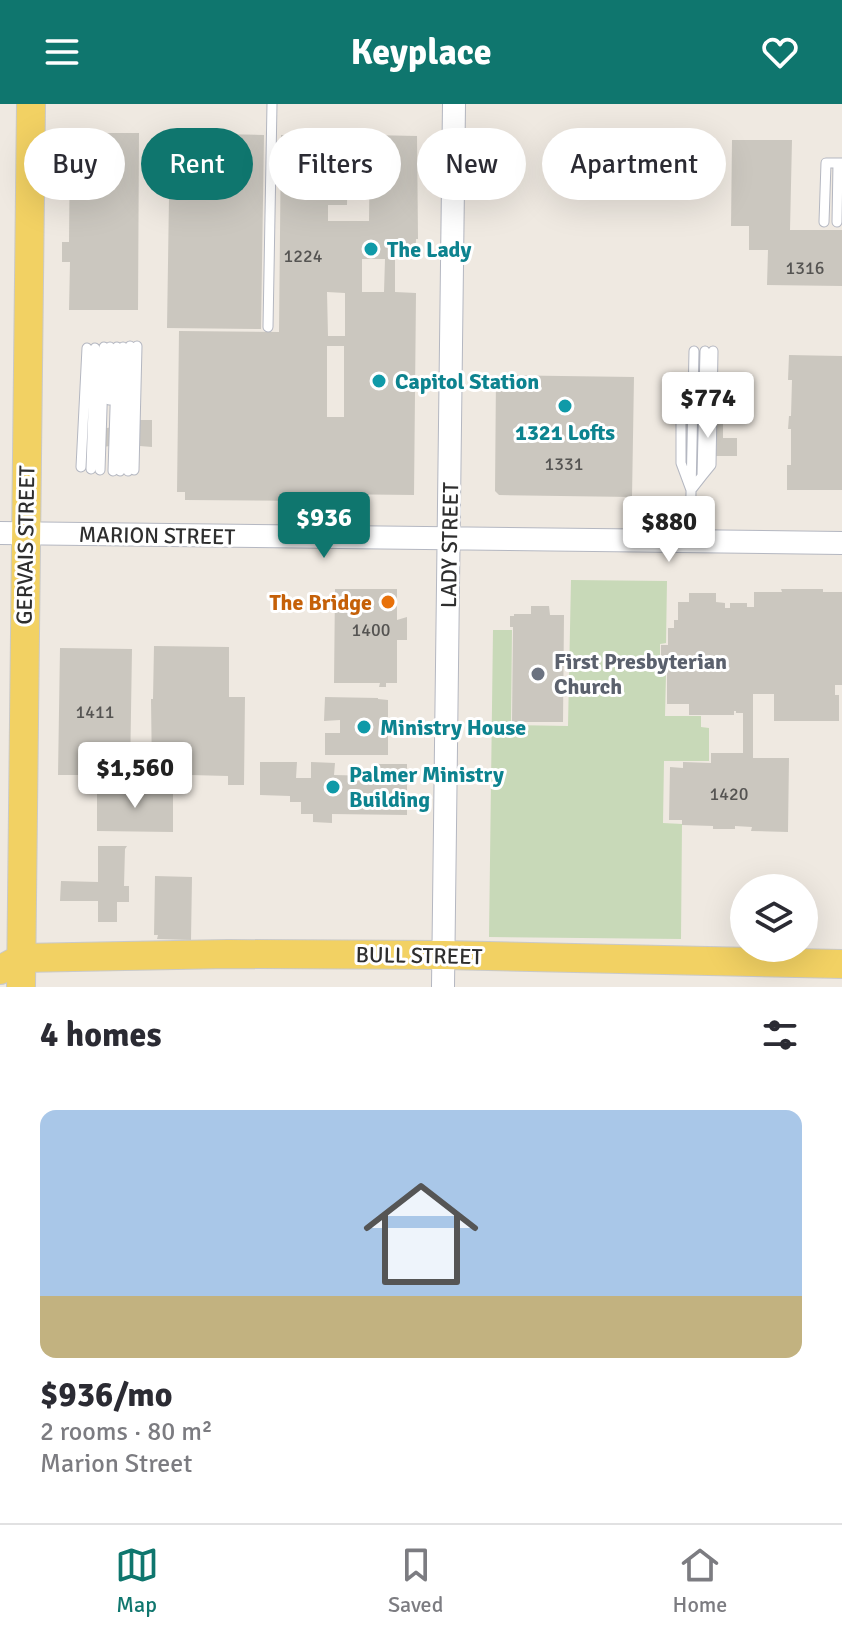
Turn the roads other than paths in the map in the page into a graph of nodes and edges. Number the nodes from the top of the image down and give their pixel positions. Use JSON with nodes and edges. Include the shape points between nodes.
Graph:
{"nodes":[{"id":1,"x":31,"y":104,"type":"edge"},
{"id":2,"x":272,"y":104,"type":"edge"},
{"id":3,"x":454,"y":104,"type":"edge"},
{"id":4,"x":840,"y":163,"type":"edge"},
{"id":5,"x":824,"y":222,"type":"dead end"},
{"id":6,"x":837,"y":222,"type":"dead end"},
{"id":7,"x":268,"y":327,"type":"dead end"},
{"id":8,"x":113,"y":347,"type":"junction"},
{"id":9,"x":109,"y":470,"type":"junction"},
{"id":10,"x":691,"y":490,"type":"junction"},
{"id":11,"x":12,"y":533,"type":"edge"},
{"id":12,"x":449,"y":539,"type":"junction"},
{"id":13,"x":690,"y":541,"type":"junction"},
{"id":14,"x":842,"y":543,"type":"edge"},
{"id":15,"x":444,"y":955,"type":"junction"},
{"id":16,"x":11,"y":964,"type":"edge"},
{"id":17,"x":842,"y":964,"type":"edge"},
{"id":18,"x":0,"y":980,"type":"edge"},
{"id":19,"x":20,"y":987,"type":"edge"},
{"id":20,"x":443,"y":987,"type":"edge"}],
"edges":[{"from":1,"to":11,"type":"main road","name":"GERVAIS STREET"},
{"from":2,"to":7,"type":"lane"},
{"from":3,"to":12,"type":"street","name":"LADY STREET"},
{"from":4,"to":5,"type":"lane","via":[[826,163]]},
{"from":4,"to":6,"type":"lane"},
{"from":8,"to":9,"type":"lane"},
{"from":8,"to":9,"type":"lane"},
{"from":8,"to":9,"type":"lane"},
{"from":10,"to":10,"type":"lane","via":[[693,382],[704,351],[702,476]]},
{"from":10,"to":13,"type":"lane"},
{"from":11,"to":12,"type":"street","name":"MARION STREET"},
{"from":11,"to":16,"type":"main road","name":"GERVAIS STREET"},
{"from":12,"to":13,"type":"street","name":"MARION STREET"},
{"from":12,"to":15,"type":"street","name":"LADY STREET"},
{"from":13,"to":14,"type":"street","name":"MARION STREET"},
{"from":15,"to":16,"type":"main road","name":"BULL STREET","via":[[228,954]]},
{"from":15,"to":17,"type":"main road","name":"BULL STREET"},
{"from":15,"to":20,"type":"street","name":"LADY STREET"},
{"from":16,"to":19,"type":"main road","name":"GERVAIS STREET"},
{"from":18,"to":19,"type":"main road"}]}
